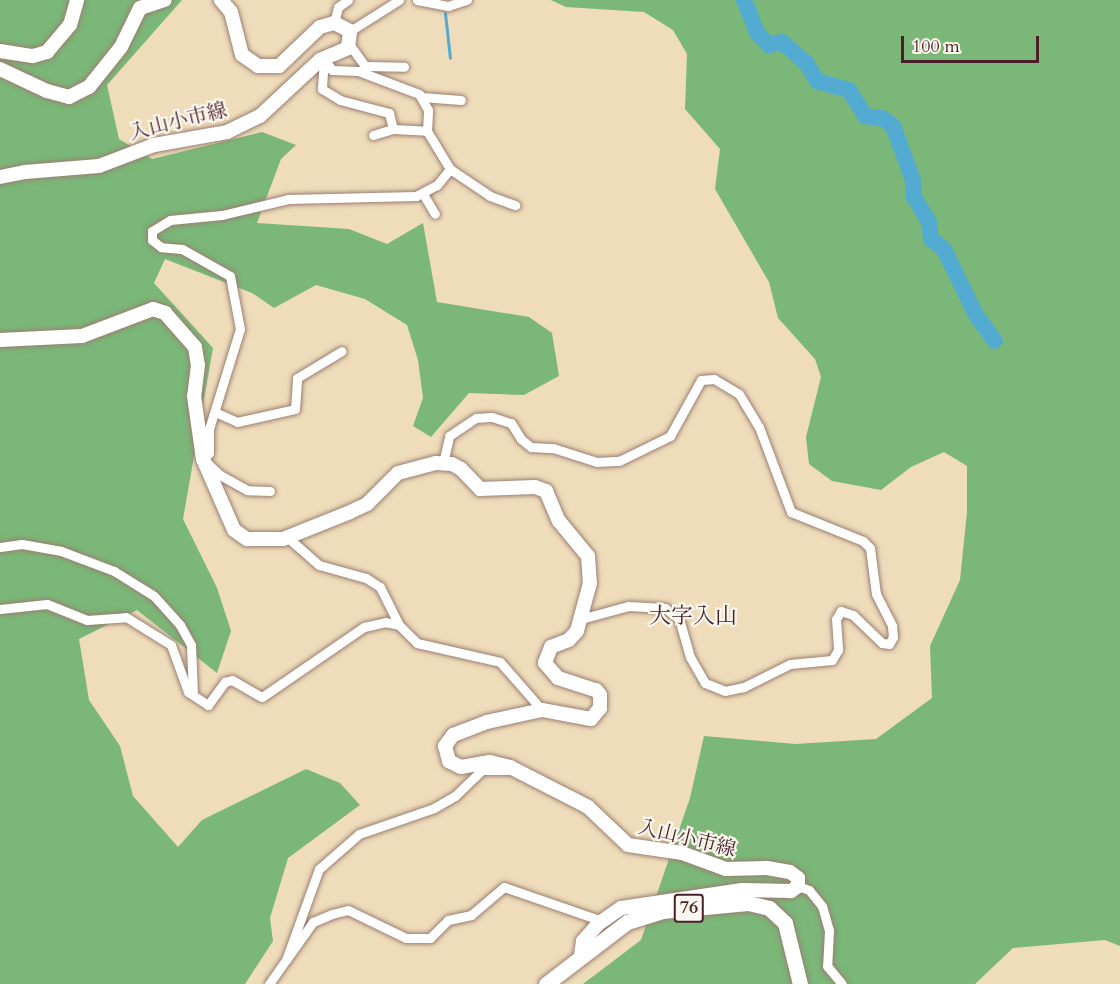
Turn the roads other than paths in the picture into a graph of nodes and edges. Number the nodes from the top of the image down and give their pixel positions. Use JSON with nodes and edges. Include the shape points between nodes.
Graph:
{"nodes":[{"id":1,"x":77,"y":0,"type":"edge"},
{"id":2,"x":165,"y":0,"type":"edge"},
{"id":3,"x":221,"y":0,"type":"edge"},
{"id":4,"x":348,"y":0,"type":"edge"},
{"id":5,"x":399,"y":0,"type":"edge"},
{"id":6,"x":417,"y":0,"type":"edge"},
{"id":7,"x":467,"y":0,"type":"edge"},
{"id":8,"x":334,"y":23,"type":"junction"},
{"id":9,"x":350,"y":38,"type":"junction"},
{"id":10,"x":0,"y":51,"type":"edge"},
{"id":11,"x":324,"y":59,"type":"junction"},
{"id":12,"x":404,"y":67,"type":"dead end"},
{"id":13,"x":0,"y":69,"type":"edge"},
{"id":14,"x":421,"y":97,"type":"junction"},
{"id":15,"x":461,"y":100,"type":"dead end"},
{"id":16,"x":393,"y":129,"type":"junction"},
{"id":17,"x":427,"y":131,"type":"junction"},
{"id":18,"x":373,"y":135,"type":"dead end"},
{"id":19,"x":450,"y":169,"type":"junction"},
{"id":20,"x":0,"y":177,"type":"edge"},
{"id":21,"x":423,"y":194,"type":"junction"},
{"id":22,"x":515,"y":205,"type":"dead end"},
{"id":23,"x":435,"y":214,"type":"dead end"},
{"id":24,"x":0,"y":340,"type":"edge"},
{"id":25,"x":342,"y":351,"type":"dead end"},
{"id":26,"x":215,"y":412,"type":"junction"},
{"id":27,"x":203,"y":459,"type":"junction"},
{"id":28,"x":443,"y":463,"type":"junction"},
{"id":29,"x":270,"y":491,"type":"dead end"},
{"id":30,"x":287,"y":537,"type":"junction"},
{"id":31,"x":0,"y":547,"type":"edge"},
{"id":32,"x":0,"y":609,"type":"edge"},
{"id":33,"x":584,"y":618,"type":"junction"},
{"id":34,"x":399,"y":625,"type":"junction"},
{"id":35,"x":193,"y":698,"type":"junction"},
{"id":36,"x":542,"y":710,"type":"junction"},
{"id":37,"x":510,"y":767,"type":"junction"},
{"id":38,"x":798,"y":886,"type":"junction"},
{"id":39,"x":602,"y":921,"type":"junction"},
{"id":40,"x":581,"y":955,"type":"junction"},
{"id":41,"x":286,"y":960,"type":"junction"},
{"id":42,"x":269,"y":984,"type":"edge"},
{"id":43,"x":546,"y":984,"type":"edge"},
{"id":44,"x":800,"y":984,"type":"edge"},
{"id":45,"x":842,"y":984,"type":"edge"}],
"edges":[{"from":1,"to":10,"type":"main road","via":[[70,25],[47,52],[33,56]]},
{"from":2,"to":13,"type":"main road","via":[[140,8],[121,47],[89,87],[69,97]]},
{"from":3,"to":8,"type":"main road","via":[[231,12],[242,55],[268,68],[279,66],[320,27]]},
{"from":4,"to":8,"type":"street","via":[[338,7]]},
{"from":5,"to":9,"type":"street"},
{"from":6,"to":7,"type":"street","via":[[448,6]]},
{"from":8,"to":9,"type":"main road"},
{"from":9,"to":11,"type":"main road","name":"入山小市線","via":[[338,55]]},
{"from":9,"to":12,"type":"street","via":[[365,66]]},
{"from":11,"to":14,"type":"street","via":[[333,70],[358,71],[404,85]]},
{"from":11,"to":16,"type":"street","via":[[322,88],[340,100],[389,113]]},
{"from":11,"to":20,"type":"main road","name":"入山小市線","via":[[260,116],[227,132],[154,145],[99,166]]},
{"from":14,"to":15,"type":"street"},
{"from":14,"to":17,"type":"street","via":[[428,110]]},
{"from":16,"to":17,"type":"street"},
{"from":16,"to":18,"type":"street"},
{"from":17,"to":19,"type":"street"},
{"from":19,"to":21,"type":"street"},
{"from":19,"to":22,"type":"street","via":[[490,196]]},
{"from":21,"to":23,"type":"street"},
{"from":21,"to":26,"type":"street","via":[[288,199],[157,225],[152,240],[161,247],[182,249],[230,276],[240,329]]},
{"from":24,"to":27,"type":"main road","via":[[82,336],[153,309],[165,313],[195,347],[198,365],[194,396]]},
{"from":25,"to":26,"type":"street","via":[[297,378],[295,409],[237,422]]},
{"from":26,"to":27,"type":"street","via":[[209,429],[209,453]]},
{"from":27,"to":29,"type":"street","via":[[220,475],[248,489]]},
{"from":27,"to":30,"type":"main road","via":[[239,536],[265,541]]},
{"from":28,"to":30,"type":"main road","via":[[398,472],[367,504]]},
{"from":28,"to":33,"type":"main road","name":"入山小市線","via":[[461,470],[480,489],[535,487],[546,491],[559,521],[588,556],[590,583]]},
{"from":28,"to":33,"type":"street","via":[[449,436],[476,418],[492,417],[512,423],[520,439],[531,447],[553,448],[597,462],[619,461],[670,436],[702,380],[714,379],[735,389],[750,410],[769,446],[791,512],[863,541],[870,548],[876,594],[892,626],[893,637],[889,644],[882,643],[853,615],[841,611],[836,624],[838,650],[832,660],[782,667],[744,687],[725,691],[701,677],[690,657],[679,619],[665,608],[619,608]]},
{"from":30,"to":34,"type":"street","via":[[319,566],[374,582],[384,592]]},
{"from":31,"to":35,"type":"street","via":[[22,544],[61,551],[114,571],[154,596],[180,625],[190,645]]},
{"from":32,"to":35,"type":"street","via":[[47,604],[87,620],[126,617],[171,645]]},
{"from":33,"to":36,"type":"main road","name":"入山小市線","via":[[568,640],[551,647],[545,663],[558,678],[596,690],[600,708],[591,719]]},
{"from":34,"to":35,"type":"street","via":[[385,622],[364,627],[262,697],[232,680],[225,682],[208,705]]},
{"from":34,"to":36,"type":"street","via":[[429,649],[500,662]]},
{"from":36,"to":37,"type":"main road","name":"入山小市線","via":[[487,722],[453,735],[445,746],[448,761],[461,766],[490,762]]},
{"from":37,"to":38,"type":"main road","name":"入山小市線","via":[[588,807],[628,845],[682,853],[726,869],[790,872],[798,878]]},
{"from":37,"to":41,"type":"street","via":[[482,770],[455,796],[434,808],[358,834],[319,869]]},
{"from":38,"to":39,"type":"main road","name":"入山小市線","via":[[791,891],[742,890],[646,902],[621,908]]},
{"from":38,"to":45,"type":"street","via":[[810,890],[822,906],[829,931],[827,966]]},
{"from":39,"to":40,"type":"main road","name":"入山小市線","via":[[583,941]]},
{"from":39,"to":41,"type":"street","via":[[504,887],[471,915],[448,920],[430,938],[406,938],[348,910],[332,914],[313,922]]},
{"from":40,"to":43,"type":"main road","number":"76"},
{"from":40,"to":44,"type":"main road","number":"76","via":[[620,926],[651,914],[761,905],[776,912],[785,923]]},
{"from":41,"to":42,"type":"street"}]}
